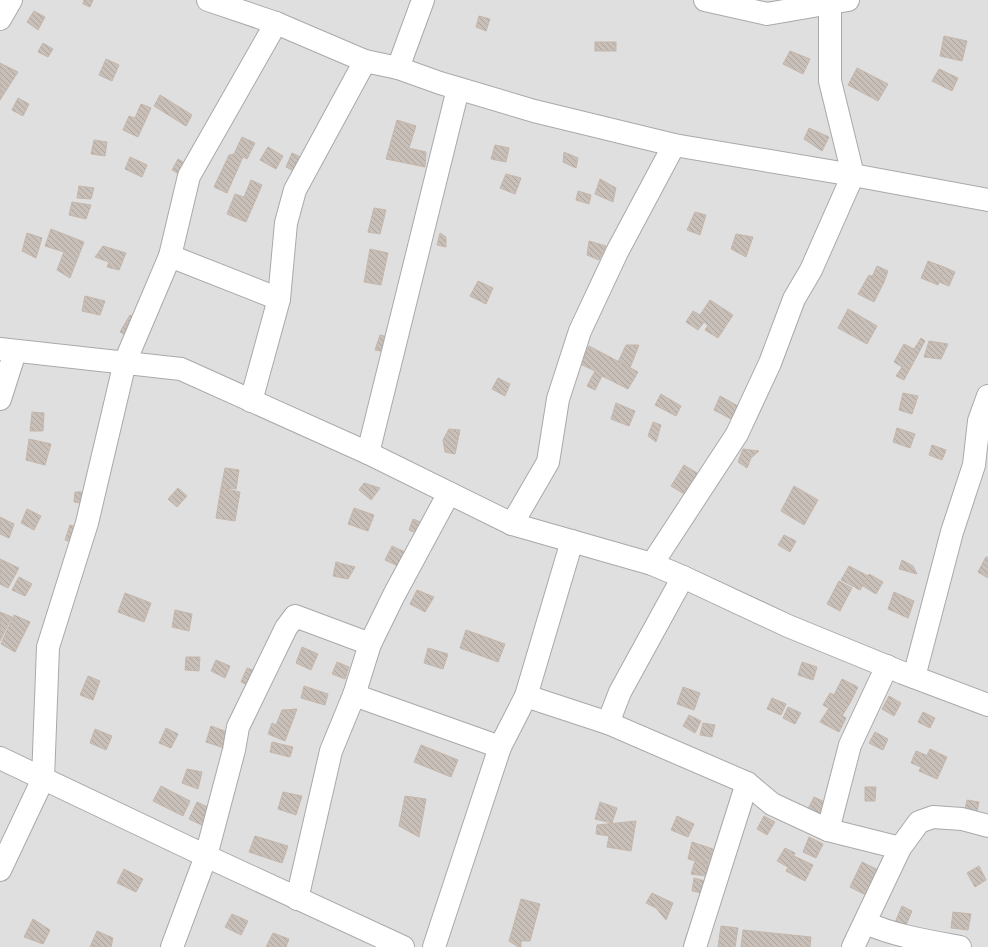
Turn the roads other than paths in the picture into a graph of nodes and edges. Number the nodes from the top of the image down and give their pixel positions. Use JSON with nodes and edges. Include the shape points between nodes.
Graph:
{"nodes":[{"id":1,"x":11,"y":0,"type":"edge"},
{"id":2,"x":208,"y":0,"type":"edge"},
{"id":3,"x":423,"y":0,"type":"edge"},
{"id":4,"x":705,"y":0,"type":"edge"},
{"id":5,"x":836,"y":1,"type":"edge"},
{"id":6,"x":0,"y":19,"type":"edge"},
{"id":7,"x":276,"y":23,"type":"junction"},
{"id":8,"x":366,"y":61,"type":"junction"},
{"id":9,"x":398,"y":68,"type":"junction"},
{"id":10,"x":458,"y":89,"type":"junction"},
{"id":11,"x":674,"y":145,"type":"junction"},
{"id":12,"x":853,"y":174,"type":"junction"},
{"id":13,"x":988,"y":200,"type":"edge"},
{"id":14,"x":170,"y":256,"type":"junction"},
{"id":15,"x":279,"y":299,"type":"junction"},
{"id":16,"x":7,"y":350,"type":"edge"},
{"id":17,"x":125,"y":362,"type":"junction"},
{"id":18,"x":988,"y":396,"type":"edge"},
{"id":19,"x":0,"y":399,"type":"edge"},
{"id":20,"x":251,"y":401,"type":"junction"},
{"id":21,"x":368,"y":453,"type":"junction"},
{"id":22,"x":449,"y":493,"type":"junction"},
{"id":23,"x":512,"y":524,"type":"junction"},
{"id":24,"x":572,"y":541,"type":"junction"},
{"id":25,"x":652,"y":564,"type":"junction"},
{"id":26,"x":683,"y":576,"type":"junction"},
{"id":27,"x":370,"y":644,"type":"junction"},
{"id":28,"x":887,"y":666,"type":"junction"},
{"id":29,"x":914,"y":677,"type":"junction"},
{"id":30,"x":354,"y":695,"type":"junction"},
{"id":31,"x":526,"y":696,"type":"junction"},
{"id":32,"x":988,"y":705,"type":"edge"},
{"id":33,"x":608,"y":723,"type":"junction"},
{"id":34,"x":500,"y":747,"type":"junction"},
{"id":35,"x":0,"y":758,"type":"edge"},
{"id":36,"x":43,"y":779,"type":"junction"},
{"id":37,"x":747,"y":783,"type":"junction"},
{"id":38,"x":988,"y":826,"type":"edge"},
{"id":39,"x":828,"y":830,"type":"junction"},
{"id":40,"x":900,"y":848,"type":"junction"},
{"id":41,"x":206,"y":856,"type":"junction"},
{"id":42,"x":0,"y":870,"type":"edge"},
{"id":43,"x":297,"y":899,"type":"junction"},
{"id":44,"x":866,"y":923,"type":"junction"},
{"id":45,"x":172,"y":947,"type":"edge"},
{"id":46,"x":403,"y":947,"type":"edge"},
{"id":47,"x":434,"y":947,"type":"edge"},
{"id":48,"x":695,"y":947,"type":"edge"},
{"id":49,"x":853,"y":947,"type":"edge"},
{"id":50,"x":960,"y":947,"type":"edge"}],
"edges":[{"from":1,"to":6,"type":"street"},
{"from":2,"to":7,"type":"street"},
{"from":3,"to":9,"type":"street"},
{"from":4,"to":5,"type":"street","via":[[767,14]]},
{"from":5,"to":12,"type":"street","via":[[830,81]]},
{"from":7,"to":8,"type":"street"},
{"from":7,"to":14,"type":"street","via":[[189,176]]},
{"from":8,"to":9,"type":"street"},
{"from":8,"to":15,"type":"street","via":[[295,190],[286,223]]},
{"from":9,"to":10,"type":"street"},
{"from":10,"to":11,"type":"street","via":[[534,111]]},
{"from":10,"to":21,"type":"street"},
{"from":11,"to":12,"type":"street"},
{"from":11,"to":23,"type":"street","via":[[617,252],[580,331],[558,399],[548,462]]},
{"from":12,"to":13,"type":"street"},
{"from":12,"to":25,"type":"street","via":[[811,270],[794,299],[770,363],[737,434]]},
{"from":14,"to":15,"type":"street"},
{"from":14,"to":17,"type":"street"},
{"from":15,"to":20,"type":"street"},
{"from":16,"to":17,"type":"street"},
{"from":16,"to":19,"type":"street"},
{"from":17,"to":20,"type":"street","via":[[181,369]]},
{"from":17,"to":36,"type":"street","via":[[88,523],[48,647]]},
{"from":18,"to":29,"type":"street","via":[[979,421],[974,465],[952,532]]},
{"from":20,"to":21,"type":"street"},
{"from":21,"to":22,"type":"street"},
{"from":22,"to":23,"type":"street"},
{"from":22,"to":27,"type":"street"},
{"from":23,"to":24,"type":"street"},
{"from":24,"to":25,"type":"street"},
{"from":24,"to":31,"type":"street"},
{"from":25,"to":26,"type":"street"},
{"from":26,"to":28,"type":"street","via":[[788,626]]},
{"from":26,"to":33,"type":"street","via":[[620,692]]},
{"from":27,"to":30,"type":"street"},
{"from":27,"to":41,"type":"street","via":[[295,616],[275,648],[238,727]]},
{"from":28,"to":29,"type":"street"},
{"from":28,"to":39,"type":"street","via":[[850,745]]},
{"from":29,"to":32,"type":"street"},
{"from":30,"to":34,"type":"street"},
{"from":30,"to":43,"type":"street","via":[[331,752]]},
{"from":31,"to":33,"type":"street"},
{"from":31,"to":34,"type":"street"},
{"from":33,"to":37,"type":"street"},
{"from":34,"to":47,"type":"street"},
{"from":35,"to":36,"type":"street"},
{"from":36,"to":41,"type":"street"},
{"from":36,"to":42,"type":"street"},
{"from":37,"to":39,"type":"street","via":[[772,804]]},
{"from":37,"to":48,"type":"street"},
{"from":38,"to":40,"type":"street","via":[[962,819],[933,817],[919,822]]},
{"from":39,"to":40,"type":"street"},
{"from":40,"to":44,"type":"street"},
{"from":41,"to":43,"type":"street"},
{"from":41,"to":45,"type":"street"},
{"from":43,"to":46,"type":"street"},
{"from":44,"to":49,"type":"street"},
{"from":44,"to":50,"type":"street","via":[[910,938]]}]}
